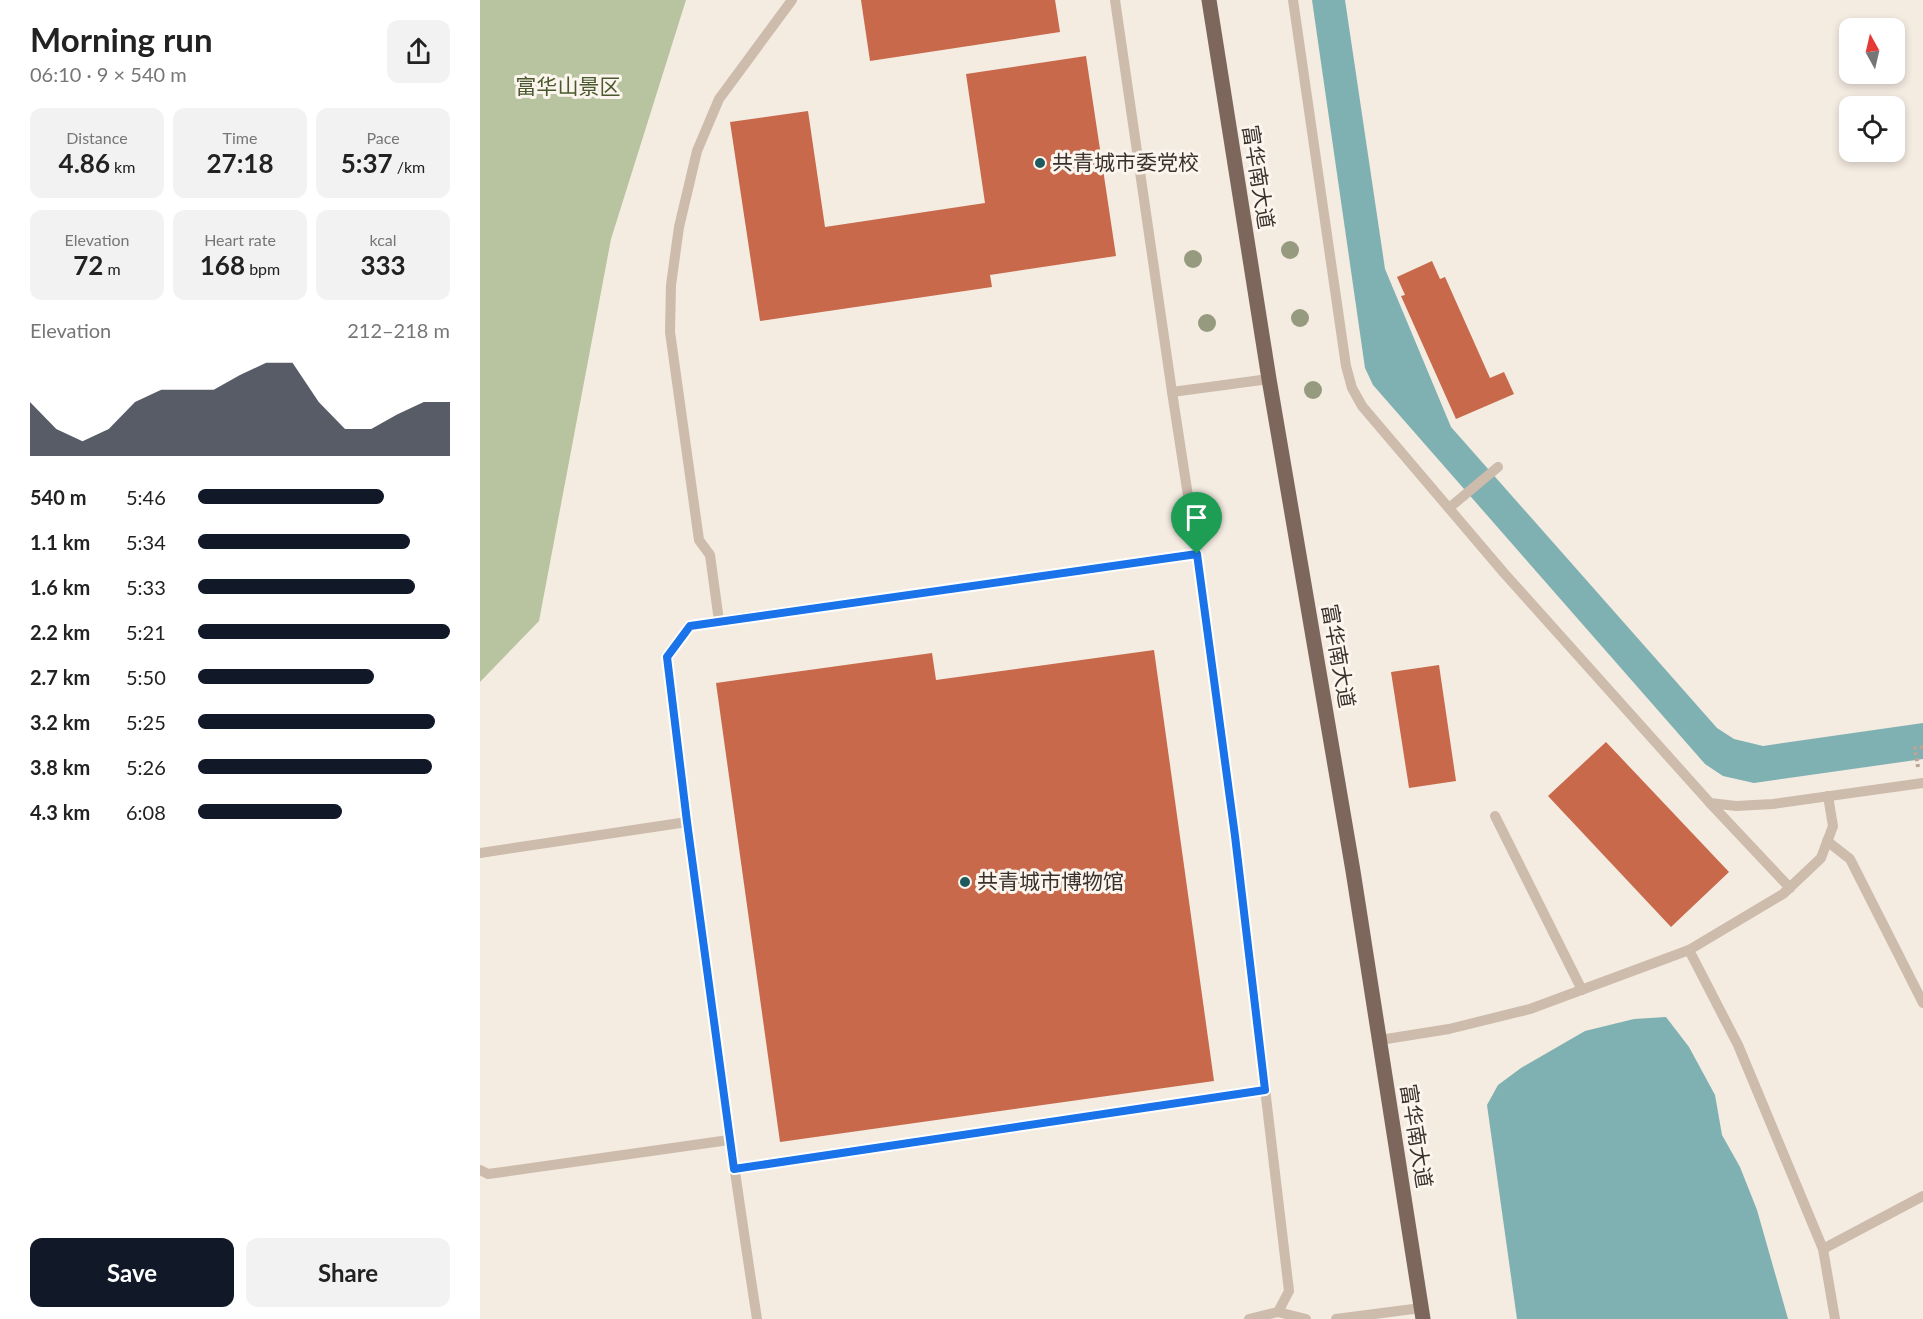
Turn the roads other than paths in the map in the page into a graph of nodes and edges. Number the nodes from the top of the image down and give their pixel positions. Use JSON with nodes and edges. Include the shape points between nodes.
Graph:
{"nodes":[{"id":1,"x":792,"y":0,"type":"edge"},
{"id":2,"x":1115,"y":0,"type":"edge"},
{"id":3,"x":1209,"y":0,"type":"edge"},
{"id":4,"x":1293,"y":0,"type":"edge"},
{"id":5,"x":1269,"y":379,"type":"junction"},
{"id":6,"x":1172,"y":393,"type":"junction"},
{"id":7,"x":1498,"y":467,"type":"dead end"},
{"id":8,"x":1449,"y":508,"type":"junction"},
{"id":9,"x":1197,"y":554,"type":"junction"},
{"id":10,"x":719,"y":621,"type":"junction"},
{"id":11,"x":1921,"y":783,"type":"edge"},
{"id":12,"x":1828,"y":796,"type":"junction"},
{"id":13,"x":1710,"y":803,"type":"junction"},
{"id":14,"x":1495,"y":816,"type":"dead end"},
{"id":15,"x":687,"y":822,"type":"junction"},
{"id":16,"x":1827,"y":841,"type":"junction"},
{"id":17,"x":480,"y":853,"type":"edge"},
{"id":18,"x":1790,"y":888,"type":"junction"},
{"id":19,"x":1689,"y":950,"type":"junction"},
{"id":20,"x":1582,"y":990,"type":"junction"},
{"id":21,"x":1923,"y":1003,"type":"edge"},
{"id":22,"x":1380,"y":1040,"type":"junction"},
{"id":23,"x":1265,"y":1090,"type":"junction"},
{"id":24,"x":729,"y":1140,"type":"junction"},
{"id":25,"x":734,"y":1169,"type":"junction"},
{"id":26,"x":480,"y":1170,"type":"edge"},
{"id":27,"x":1923,"y":1196,"type":"edge"},
{"id":28,"x":1823,"y":1249,"type":"junction"},
{"id":29,"x":1278,"y":1312,"type":"junction"},
{"id":30,"x":1422,"y":1313,"type":"edge"},
{"id":31,"x":758,"y":1319,"type":"edge"},
{"id":32,"x":1249,"y":1319,"type":"edge"},
{"id":33,"x":1306,"y":1319,"type":"edge"},
{"id":34,"x":1336,"y":1319,"type":"edge"},
{"id":35,"x":1835,"y":1319,"type":"edge"}],
"edges":[{"from":1,"to":10,"type":"lane","via":[[719,99],[697,151],[678,227],[671,285],[670,332],[697,528],[699,540],[710,555]]},
{"from":2,"to":6,"type":"lane"},
{"from":3,"to":5,"type":"main road","name":"富华南大道"},
{"from":4,"to":8,"type":"lane","via":[[1352,388],[1362,406]]},
{"from":5,"to":6,"type":"lane"},
{"from":5,"to":22,"type":"main road","name":"富华南大道"},
{"from":6,"to":9,"type":"lane"},
{"from":7,"to":8,"type":"lane"},
{"from":8,"to":13,"type":"lane"},
{"from":9,"to":10,"type":"lane"},
{"from":9,"to":23,"type":"lane"},
{"from":10,"to":15,"type":"lane","via":[[690,626],[667,657]]},
{"from":11,"to":12,"type":"lane"},
{"from":12,"to":13,"type":"lane","via":[[1773,804]]},
{"from":12,"to":16,"type":"lane","via":[[1833,826]]},
{"from":13,"to":18,"type":"lane"},
{"from":14,"to":20,"type":"lane"},
{"from":15,"to":17,"type":"lane"},
{"from":15,"to":24,"type":"lane"},
{"from":16,"to":18,"type":"lane","via":[[1821,858]]},
{"from":16,"to":21,"type":"lane","via":[[1850,859]]},
{"from":18,"to":19,"type":"lane"},
{"from":19,"to":20,"type":"lane"},
{"from":19,"to":28,"type":"lane","via":[[1738,1045]]},
{"from":20,"to":22,"type":"lane","via":[[1530,1009],[1449,1029]]},
{"from":22,"to":30,"type":"main road","name":"富华南大道"},
{"from":23,"to":25,"type":"lane"},
{"from":23,"to":29,"type":"lane","via":[[1290,1291]]},
{"from":24,"to":25,"type":"lane"},
{"from":24,"to":26,"type":"lane","via":[[488,1174]]},
{"from":25,"to":31,"type":"lane"},
{"from":27,"to":28,"type":"lane"},
{"from":28,"to":35,"type":"lane"},
{"from":29,"to":32,"type":"lane"},
{"from":29,"to":33,"type":"lane"},
{"from":30,"to":34,"type":"lane"}]}
